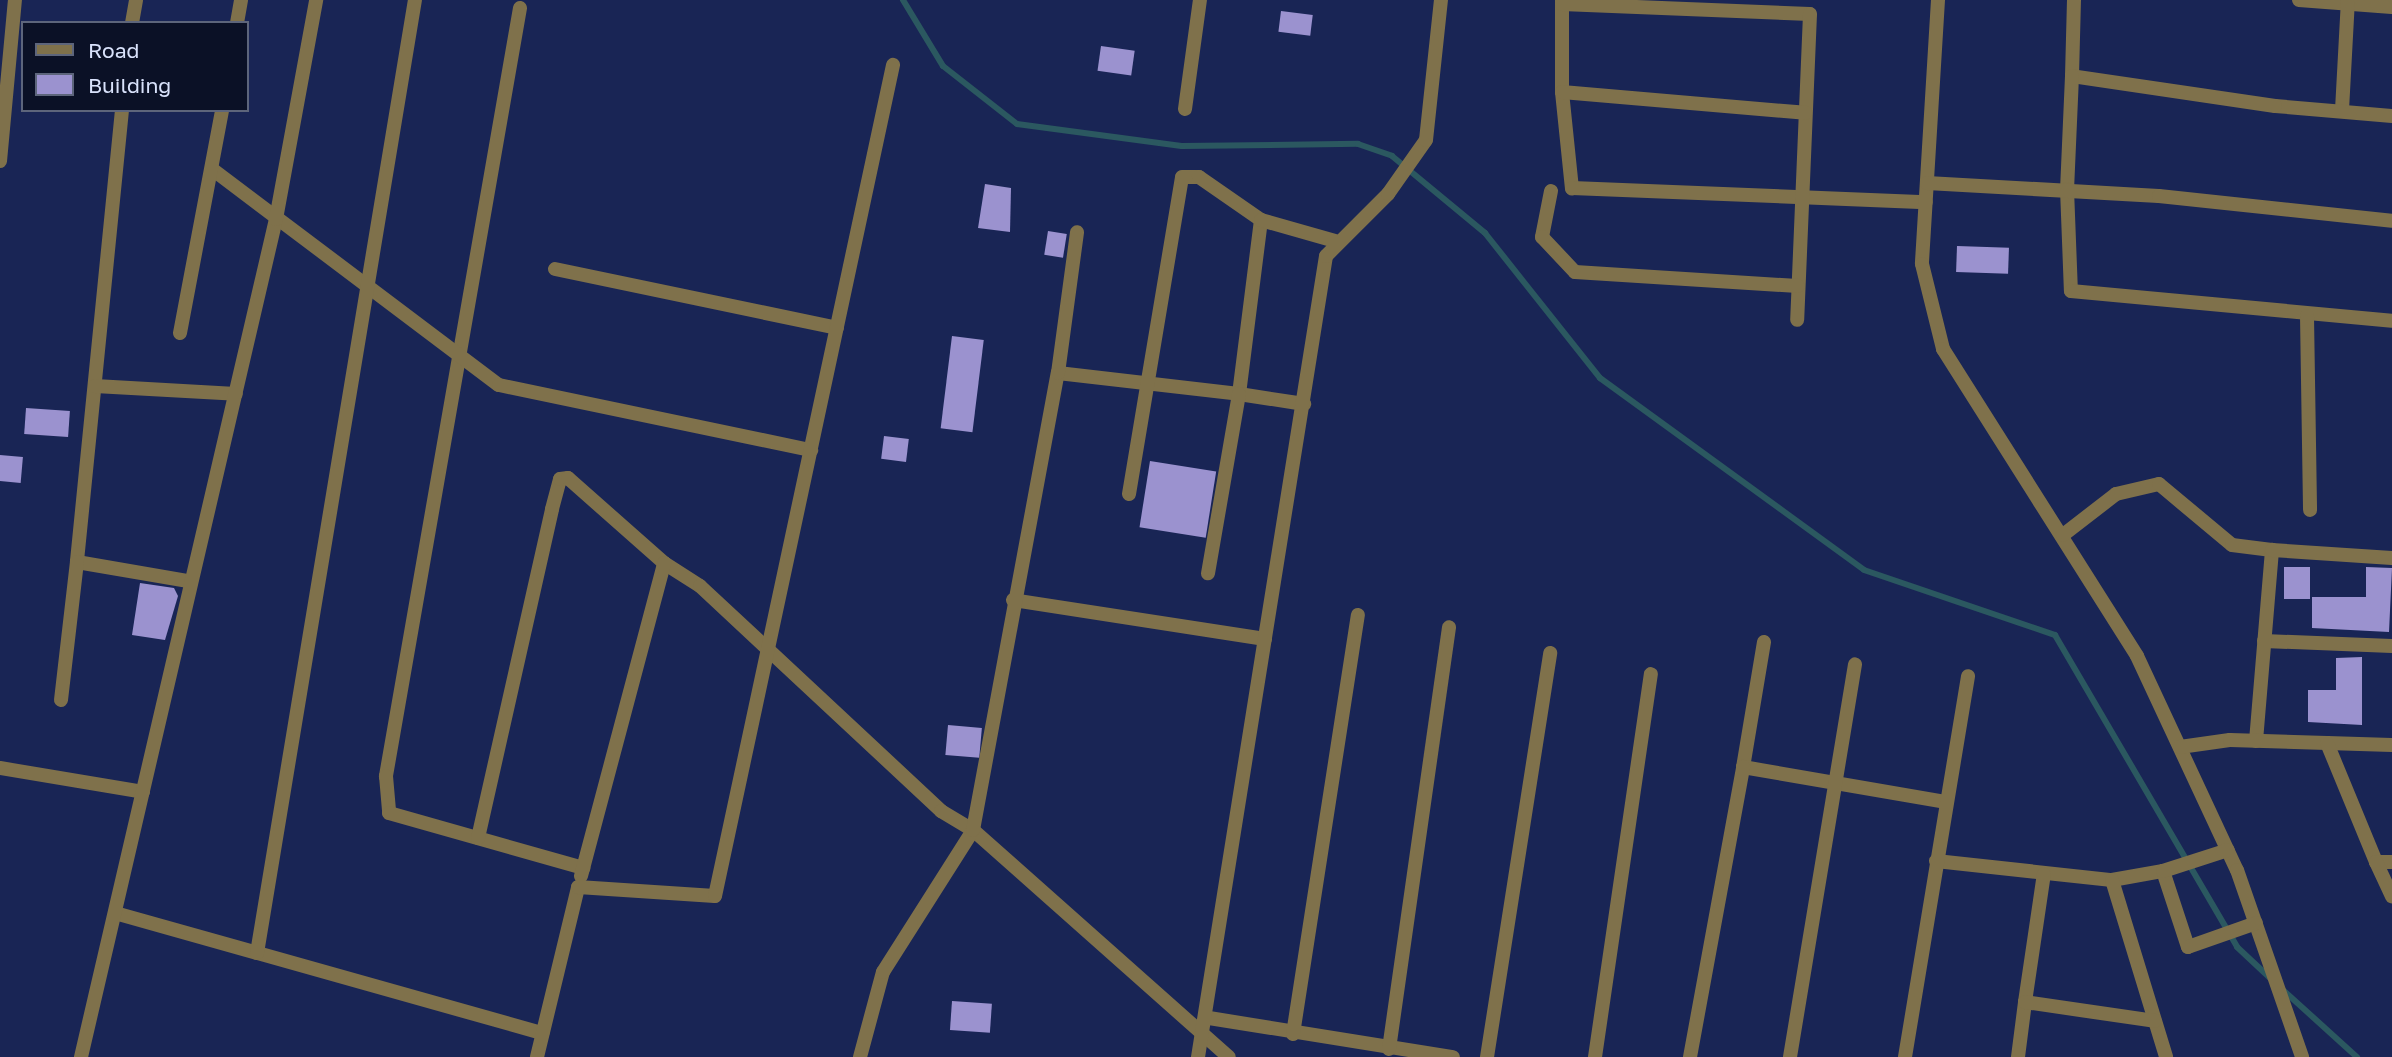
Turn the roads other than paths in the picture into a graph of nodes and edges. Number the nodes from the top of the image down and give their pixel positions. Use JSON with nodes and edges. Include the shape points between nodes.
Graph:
{"nodes":[{"id":1,"x":15,"y":0,"type":"edge"},
{"id":2,"x":135,"y":0,"type":"edge"},
{"id":3,"x":241,"y":0,"type":"edge"},
{"id":4,"x":316,"y":0,"type":"edge"},
{"id":5,"x":415,"y":0,"type":"edge"},
{"id":6,"x":1200,"y":0,"type":"edge"},
{"id":7,"x":1441,"y":0,"type":"edge"},
{"id":8,"x":1938,"y":0,"type":"edge"},
{"id":9,"x":2074,"y":0,"type":"edge"},
{"id":10,"x":2299,"y":0,"type":"edge"},
{"id":11,"x":1562,"y":2,"type":"edge"},
{"id":12,"x":2348,"y":2,"type":"edge"},
{"id":13,"x":1810,"y":7,"type":"edge"},
{"id":14,"x":2392,"y":7,"type":"edge"},
{"id":15,"x":520,"y":8,"type":"dead end"},
{"id":16,"x":132,"y":21,"type":"edge"},
{"id":17,"x":237,"y":21,"type":"edge"},
{"id":18,"x":893,"y":65,"type":"dead end"},
{"id":19,"x":2073,"y":76,"type":"junction"},
{"id":20,"x":1562,"y":92,"type":"junction"},
{"id":21,"x":1185,"y":109,"type":"dead end"},
{"id":22,"x":2342,"y":110,"type":"junction"},
{"id":23,"x":122,"y":112,"type":"edge"},
{"id":24,"x":222,"y":112,"type":"edge"},
{"id":25,"x":1805,"y":113,"type":"junction"},
{"id":26,"x":2392,"y":116,"type":"edge"},
{"id":27,"x":0,"y":161,"type":"edge"},
{"id":28,"x":212,"y":169,"type":"junction"},
{"id":29,"x":1927,"y":183,"type":"junction"},
{"id":30,"x":2067,"y":189,"type":"junction"},
{"id":31,"x":1551,"y":191,"type":"dead end"},
{"id":32,"x":1802,"y":199,"type":"junction"},
{"id":33,"x":1926,"y":202,"type":"junction"},
{"id":34,"x":276,"y":219,"type":"junction"},
{"id":35,"x":1261,"y":220,"type":"junction"},
{"id":36,"x":2392,"y":221,"type":"edge"},
{"id":37,"x":1077,"y":233,"type":"dead end"},
{"id":38,"x":1335,"y":241,"type":"junction"},
{"id":39,"x":555,"y":269,"type":"dead end"},
{"id":40,"x":364,"y":283,"type":"junction"},
{"id":41,"x":1798,"y":286,"type":"junction"},
{"id":42,"x":2307,"y":316,"type":"junction"},
{"id":43,"x":1797,"y":320,"type":"dead end"},
{"id":44,"x":2392,"y":321,"type":"edge"},
{"id":45,"x":837,"y":328,"type":"junction"},
{"id":46,"x":180,"y":333,"type":"dead end"},
{"id":47,"x":461,"y":359,"type":"junction"},
{"id":48,"x":1058,"y":373,"type":"junction"},
{"id":49,"x":1143,"y":383,"type":"junction"},
{"id":50,"x":95,"y":387,"type":"junction"},
{"id":51,"x":236,"y":394,"type":"junction"},
{"id":52,"x":1239,"y":394,"type":"junction"},
{"id":53,"x":1304,"y":404,"type":"junction"},
{"id":54,"x":811,"y":450,"type":"junction"},
{"id":55,"x":1129,"y":494,"type":"dead end"},
{"id":56,"x":2310,"y":510,"type":"dead end"},
{"id":57,"x":2063,"y":535,"type":"junction"},
{"id":58,"x":2272,"y":550,"type":"junction"},
{"id":59,"x":2392,"y":558,"type":"edge"},
{"id":60,"x":78,"y":562,"type":"junction"},
{"id":61,"x":664,"y":563,"type":"junction"},
{"id":62,"x":1208,"y":573,"type":"dead end"},
{"id":63,"x":188,"y":581,"type":"junction"},
{"id":64,"x":1013,"y":600,"type":"junction"},
{"id":65,"x":1358,"y":614,"type":"dead end"},
{"id":66,"x":1449,"y":627,"type":"dead end"},
{"id":67,"x":1265,"y":639,"type":"junction"},
{"id":68,"x":2264,"y":641,"type":"junction"},
{"id":69,"x":1764,"y":642,"type":"dead end"},
{"id":70,"x":2392,"y":646,"type":"edge"},
{"id":71,"x":768,"y":650,"type":"junction"},
{"id":72,"x":1550,"y":653,"type":"dead end"},
{"id":73,"x":1855,"y":664,"type":"dead end"},
{"id":74,"x":1651,"y":674,"type":"dead end"},
{"id":75,"x":1968,"y":676,"type":"dead end"},
{"id":76,"x":61,"y":700,"type":"dead end"},
{"id":77,"x":2256,"y":741,"type":"junction"},
{"id":78,"x":2327,"y":743,"type":"junction"},
{"id":79,"x":2392,"y":745,"type":"edge"},
{"id":80,"x":2180,"y":747,"type":"junction"},
{"id":81,"x":1743,"y":767,"type":"junction"},
{"id":82,"x":0,"y":768,"type":"edge"},
{"id":83,"x":1833,"y":781,"type":"junction"},
{"id":84,"x":143,"y":792,"type":"junction"},
{"id":85,"x":1945,"y":802,"type":"junction"},
{"id":86,"x":973,"y":830,"type":"junction"},
{"id":87,"x":478,"y":838,"type":"junction"},
{"id":88,"x":2228,"y":850,"type":"junction"},
{"id":89,"x":1936,"y":861,"type":"junction"},
{"id":90,"x":2376,"y":862,"type":"junction"},
{"id":91,"x":2392,"y":862,"type":"edge"},
{"id":92,"x":583,"y":868,"type":"junction"},
{"id":93,"x":2169,"y":869,"type":"junction"},
{"id":94,"x":2044,"y":874,"type":"junction"},
{"id":95,"x":2112,"y":880,"type":"junction"},
{"id":96,"x":578,"y":887,"type":"junction"},
{"id":97,"x":2392,"y":897,"type":"edge"},
{"id":98,"x":115,"y":913,"type":"junction"},
{"id":99,"x":2256,"y":923,"type":"junction"},
{"id":100,"x":257,"y":953,"type":"junction"},
{"id":101,"x":2025,"y":1002,"type":"junction"},
{"id":102,"x":1209,"y":1018,"type":"junction"},
{"id":103,"x":2155,"y":1021,"type":"junction"},
{"id":104,"x":542,"y":1033,"type":"junction"},
{"id":105,"x":1293,"y":1034,"type":"junction"},
{"id":106,"x":1203,"y":1035,"type":"junction"},
{"id":107,"x":1389,"y":1049,"type":"junction"},
{"id":108,"x":541,"y":1056,"type":"edge"},
{"id":109,"x":81,"y":1057,"type":"edge"},
{"id":110,"x":860,"y":1057,"type":"edge"},
{"id":111,"x":1198,"y":1057,"type":"edge"},
{"id":112,"x":1228,"y":1057,"type":"edge"},
{"id":113,"x":1454,"y":1057,"type":"edge"},
{"id":114,"x":1487,"y":1057,"type":"edge"},
{"id":115,"x":1595,"y":1057,"type":"edge"},
{"id":116,"x":1690,"y":1057,"type":"edge"},
{"id":117,"x":1790,"y":1057,"type":"edge"},
{"id":118,"x":1905,"y":1057,"type":"edge"},
{"id":119,"x":2018,"y":1057,"type":"edge"},
{"id":120,"x":2166,"y":1057,"type":"edge"},
{"id":121,"x":2302,"y":1057,"type":"edge"}],
"edges":[{"from":1,"to":27,"type":"street"},
{"from":2,"to":16,"type":"street"},
{"from":3,"to":17,"type":"street"},
{"from":4,"to":34,"type":"street"},
{"from":5,"to":40,"type":"street"},
{"from":6,"to":21,"type":"street"},
{"from":7,"to":38,"type":"street","via":[[1426,139],[1388,194]]},
{"from":8,"to":29,"type":"street"},
{"from":9,"to":19,"type":"street"},
{"from":10,"to":12,"type":"street"},
{"from":11,"to":13,"type":"street"},
{"from":11,"to":20,"type":"street"},
{"from":12,"to":14,"type":"street"},
{"from":12,"to":22,"type":"street"},
{"from":13,"to":25,"type":"street"},
{"from":15,"to":47,"type":"street"},
{"from":18,"to":45,"type":"street"},
{"from":19,"to":22,"type":"street"},
{"from":19,"to":30,"type":"street"},
{"from":20,"to":25,"type":"street"},
{"from":20,"to":32,"type":"street","via":[[1572,188]]},
{"from":22,"to":26,"type":"street"},
{"from":23,"to":50,"type":"street"},
{"from":24,"to":28,"type":"street"},
{"from":25,"to":32,"type":"street"},
{"from":28,"to":34,"type":"street"},
{"from":28,"to":46,"type":"street"},
{"from":29,"to":30,"type":"street"},
{"from":29,"to":33,"type":"street"},
{"from":30,"to":36,"type":"street"},
{"from":30,"to":42,"type":"street","via":[[2071,291]]},
{"from":31,"to":41,"type":"street","via":[[1542,237],[1576,272]]},
{"from":32,"to":33,"type":"street"},
{"from":32,"to":41,"type":"street"},
{"from":33,"to":57,"type":"street","via":[[1922,264],[1943,349]]},
{"from":34,"to":40,"type":"street"},
{"from":34,"to":51,"type":"street"},
{"from":35,"to":38,"type":"street"},
{"from":35,"to":49,"type":"street","via":[[1199,177],[1182,177]]},
{"from":35,"to":52,"type":"street"},
{"from":37,"to":48,"type":"street"},
{"from":38,"to":53,"type":"street","via":[[1326,256]]},
{"from":39,"to":45,"type":"street"},
{"from":40,"to":47,"type":"street"},
{"from":40,"to":100,"type":"street","via":[[289,787]]},
{"from":41,"to":43,"type":"street"},
{"from":42,"to":44,"type":"street"},
{"from":42,"to":56,"type":"street"},
{"from":45,"to":54,"type":"street"},
{"from":47,"to":54,"type":"street","via":[[499,385]]},
{"from":47,"to":87,"type":"street","via":[[386,776],[389,813]]},
{"from":48,"to":49,"type":"street"},
{"from":48,"to":64,"type":"street"},
{"from":49,"to":52,"type":"street"},
{"from":49,"to":55,"type":"street"},
{"from":50,"to":51,"type":"street"},
{"from":50,"to":60,"type":"street"},
{"from":51,"to":63,"type":"street"},
{"from":52,"to":53,"type":"street"},
{"from":52,"to":62,"type":"street"},
{"from":53,"to":67,"type":"street"},
{"from":54,"to":71,"type":"street"},
{"from":57,"to":58,"type":"street","via":[[2116,494],[2160,484],[2232,545]]},
{"from":57,"to":80,"type":"street","via":[[2137,656]]},
{"from":58,"to":59,"type":"street"},
{"from":58,"to":68,"type":"street"},
{"from":60,"to":63,"type":"street"},
{"from":60,"to":76,"type":"street"},
{"from":61,"to":71,"type":"street","via":[[700,586]]},
{"from":61,"to":87,"type":"street","via":[[568,478],[560,479]]},
{"from":61,"to":92,"type":"street"},
{"from":63,"to":84,"type":"street"},
{"from":64,"to":67,"type":"street"},
{"from":64,"to":86,"type":"street"},
{"from":65,"to":105,"type":"street"},
{"from":66,"to":107,"type":"street"},
{"from":67,"to":102,"type":"street"},
{"from":68,"to":70,"type":"street"},
{"from":68,"to":77,"type":"street"},
{"from":69,"to":81,"type":"street"},
{"from":71,"to":86,"type":"street","via":[[941,811]]},
{"from":71,"to":96,"type":"street","via":[[716,896]]},
{"from":72,"to":114,"type":"street"},
{"from":73,"to":83,"type":"street"},
{"from":74,"to":115,"type":"street"},
{"from":75,"to":85,"type":"street"},
{"from":77,"to":78,"type":"street"},
{"from":77,"to":80,"type":"street"},
{"from":78,"to":79,"type":"street"},
{"from":78,"to":90,"type":"street"},
{"from":80,"to":88,"type":"street"},
{"from":81,"to":83,"type":"street"},
{"from":81,"to":116,"type":"street"},
{"from":82,"to":84,"type":"street"},
{"from":83,"to":85,"type":"street"},
{"from":83,"to":117,"type":"street"},
{"from":84,"to":98,"type":"street"},
{"from":85,"to":89,"type":"street"},
{"from":86,"to":106,"type":"street"},
{"from":86,"to":110,"type":"street","via":[[883,972]]},
{"from":87,"to":92,"type":"street"},
{"from":88,"to":93,"type":"street"},
{"from":88,"to":99,"type":"street"},
{"from":89,"to":94,"type":"street"},
{"from":89,"to":118,"type":"street"},
{"from":90,"to":91,"type":"street"},
{"from":90,"to":97,"type":"street"},
{"from":92,"to":96,"type":"street"},
{"from":93,"to":95,"type":"street"},
{"from":93,"to":99,"type":"street","via":[[2188,947]]},
{"from":94,"to":95,"type":"street"},
{"from":94,"to":101,"type":"street"},
{"from":95,"to":103,"type":"street"},
{"from":96,"to":104,"type":"street"},
{"from":98,"to":100,"type":"street"},
{"from":98,"to":109,"type":"street"},
{"from":99,"to":121,"type":"street"},
{"from":100,"to":104,"type":"street"},
{"from":101,"to":103,"type":"street"},
{"from":101,"to":119,"type":"street"},
{"from":102,"to":105,"type":"street"},
{"from":102,"to":106,"type":"street"},
{"from":103,"to":120,"type":"street"},
{"from":104,"to":108,"type":"street"},
{"from":105,"to":107,"type":"street"},
{"from":106,"to":111,"type":"street"},
{"from":106,"to":112,"type":"street"},
{"from":107,"to":113,"type":"street"}]}
